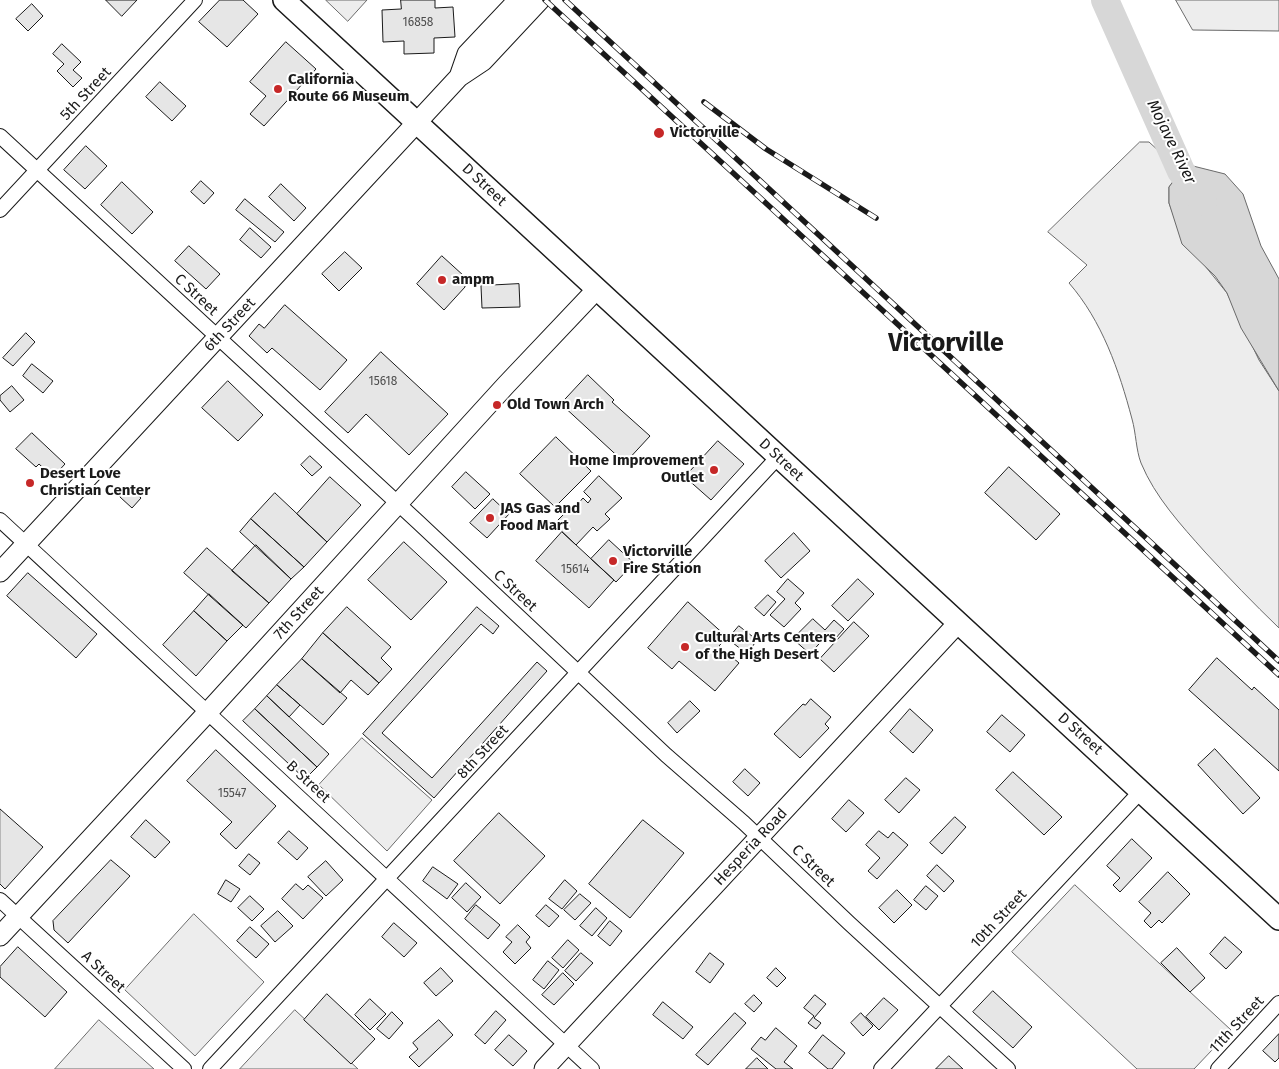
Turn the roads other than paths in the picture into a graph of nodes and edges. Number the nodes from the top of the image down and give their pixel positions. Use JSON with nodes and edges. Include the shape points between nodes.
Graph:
{"nodes":[{"id":1,"x":195,"y":0,"type":"edge"},
{"id":2,"x":284,"y":0,"type":"edge"},
{"id":3,"x":518,"y":0,"type":"edge"},
{"id":4,"x":540,"y":0,"type":"edge"},
{"id":5,"x":459,"y":77,"type":"junction"},
{"id":6,"x":417,"y":123,"type":"junction"},
{"id":7,"x":0,"y":136,"type":"edge"},
{"id":8,"x":37,"y":170,"type":"junction"},
{"id":9,"x":0,"y":210,"type":"edge"},
{"id":10,"x":598,"y":289,"type":"junction"},
{"id":11,"x":218,"y":338,"type":"junction"},
{"id":12,"x":778,"y":457,"type":"junction"},
{"id":13,"x":398,"y":504,"type":"junction"},
{"id":14,"x":0,"y":520,"type":"edge"},
{"id":15,"x":26,"y":544,"type":"junction"},
{"id":16,"x":0,"y":572,"type":"edge"},
{"id":17,"x":958,"y":623,"type":"junction"},
{"id":18,"x":578,"y":673,"type":"junction"},
{"id":19,"x":208,"y":712,"type":"junction"},
{"id":20,"x":1141,"y":791,"type":"junction"},
{"id":21,"x":760,"y":837,"type":"junction"},
{"id":22,"x":386,"y":879,"type":"junction"},
{"id":23,"x":0,"y":900,"type":"edge"},
{"id":24,"x":19,"y":918,"type":"junction"},
{"id":25,"x":1279,"y":919,"type":"edge"},
{"id":26,"x":0,"y":936,"type":"edge"},
{"id":27,"x":1279,"y":1003,"type":"edge"},
{"id":28,"x":940,"y":1006,"type":"junction"},
{"id":29,"x":566,"y":1045,"type":"junction"},
{"id":30,"x":184,"y":1069,"type":"edge"},
{"id":31,"x":210,"y":1069,"type":"edge"},
{"id":32,"x":544,"y":1069,"type":"edge"},
{"id":33,"x":592,"y":1069,"type":"edge"},
{"id":34,"x":882,"y":1069,"type":"edge"},
{"id":35,"x":1008,"y":1069,"type":"edge"},
{"id":36,"x":1218,"y":1069,"type":"edge"}],
"edges":[{"from":1,"to":8,"type":"street","name":"5th Street"},
{"from":2,"to":6,"type":"main road","name":"D Street"},
{"from":3,"to":5,"type":"main road","name":"6th Street","via":[[467,54]]},
{"from":4,"to":5,"type":"main road","name":"6th Street","via":[[483,61]]},
{"from":5,"to":6,"type":"main road","name":"6th Street"},
{"from":6,"to":10,"type":"main road","name":"D Street"},
{"from":6,"to":11,"type":"main road","name":"6th Street"},
{"from":7,"to":8,"type":"street","name":"C Street"},
{"from":8,"to":9,"type":"street","name":"5th Street"},
{"from":8,"to":11,"type":"street","name":"C Street"},
{"from":10,"to":12,"type":"main road","name":"D Street"},
{"from":10,"to":13,"type":"main road","name":"7th Street"},
{"from":11,"to":13,"type":"street","name":"C Street"},
{"from":11,"to":15,"type":"main road","name":"6th Street"},
{"from":12,"to":17,"type":"main road","name":"D Street"},
{"from":12,"to":18,"type":"street","name":"8th Street"},
{"from":13,"to":18,"type":"street","name":"C Street"},
{"from":13,"to":19,"type":"main road","name":"7th Street"},
{"from":14,"to":15,"type":"street","name":"B Street"},
{"from":15,"to":16,"type":"main road","name":"6th Street"},
{"from":15,"to":19,"type":"street","name":"B Street"},
{"from":17,"to":20,"type":"main road","name":"D Street"},
{"from":17,"to":21,"type":"main road","name":"Hesperia Road"},
{"from":18,"to":21,"type":"street","name":"C Street"},
{"from":18,"to":22,"type":"street","name":"8th Street"},
{"from":19,"to":22,"type":"street","name":"B Street"},
{"from":19,"to":24,"type":"main road","name":"7th Street"},
{"from":20,"to":25,"type":"main road","name":"D Street"},
{"from":20,"to":28,"type":"street","name":"10th Street"},
{"from":21,"to":28,"type":"street","name":"C Street","via":[[849,924]]},
{"from":21,"to":29,"type":"main road","name":"Hesperia Road"},
{"from":22,"to":29,"type":"street","name":"B Street"},
{"from":22,"to":31,"type":"street","name":"8th Street"},
{"from":23,"to":24,"type":"street","name":"A Street"},
{"from":24,"to":26,"type":"main road","name":"7th Street"},
{"from":24,"to":30,"type":"street","name":"A Street"},
{"from":27,"to":36,"type":"street","name":"11th Street"},
{"from":28,"to":34,"type":"street","name":"10th Street"},
{"from":28,"to":35,"type":"street","name":"C Street"},
{"from":29,"to":32,"type":"main road","name":"Hesperia Road"},
{"from":29,"to":33,"type":"street","name":"B Street"}]}
